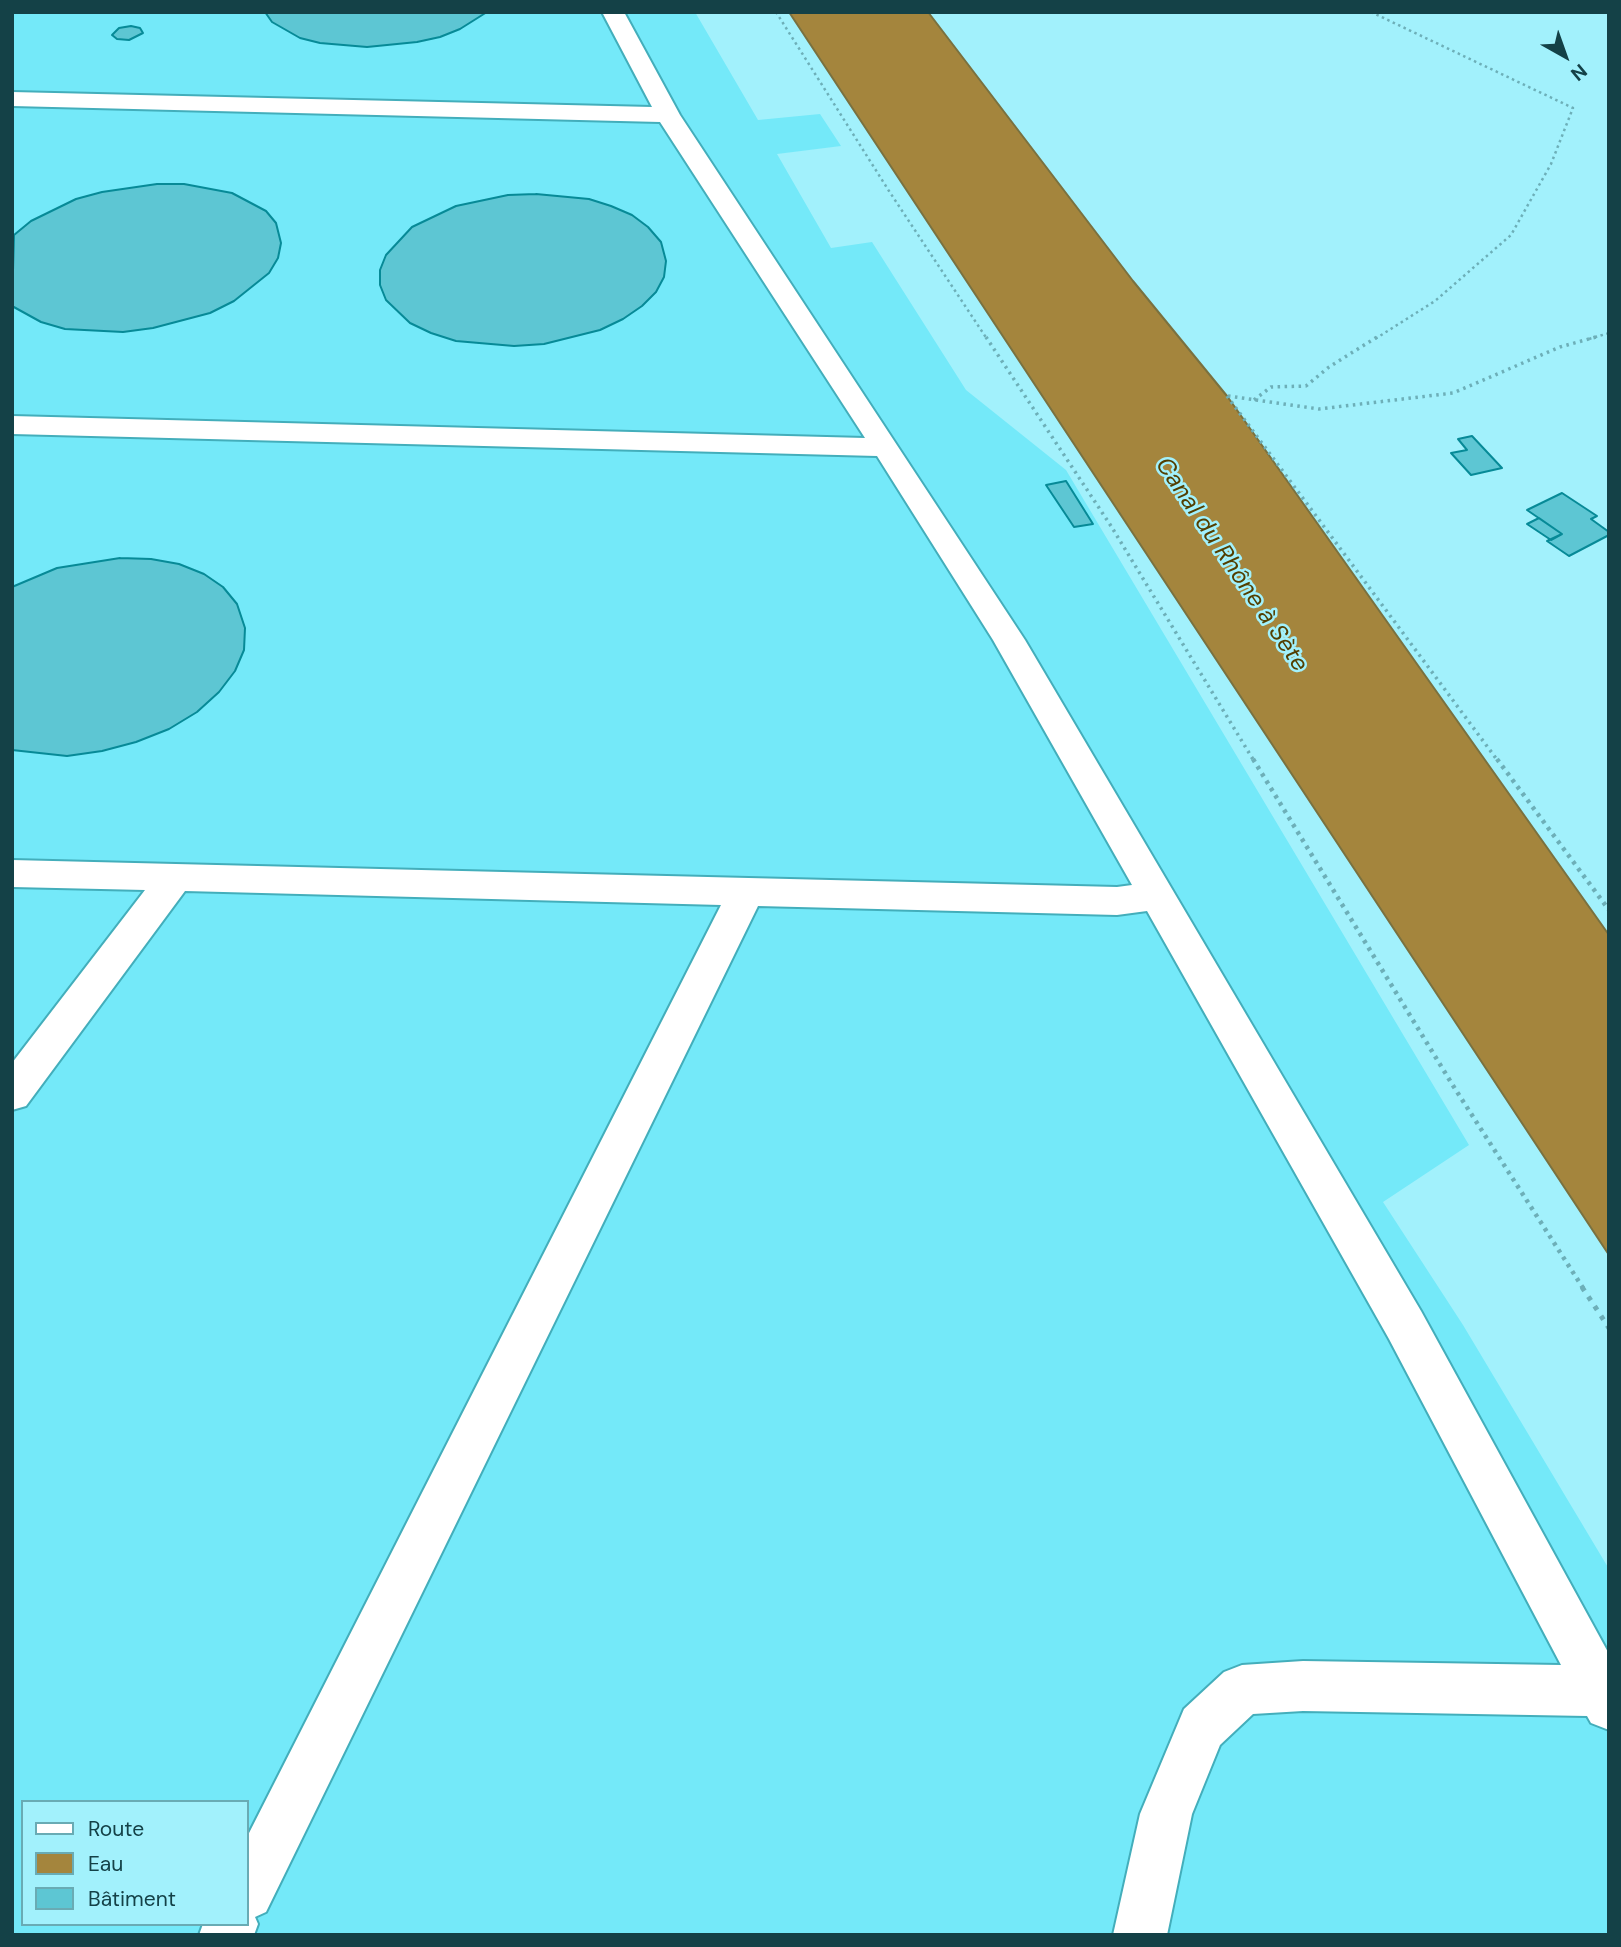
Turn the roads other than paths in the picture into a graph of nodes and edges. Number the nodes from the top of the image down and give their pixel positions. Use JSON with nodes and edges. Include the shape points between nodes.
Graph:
{"nodes":[{"id":1,"x":613,"y":12,"type":"edge"},
{"id":2,"x":12,"y":99,"type":"edge"},
{"id":3,"x":668,"y":116,"type":"junction"},
{"id":4,"x":12,"y":425,"type":"edge"},
{"id":5,"x":886,"y":447,"type":"junction"},
{"id":6,"x":12,"y":873,"type":"edge"},
{"id":7,"x":175,"y":877,"type":"junction"},
{"id":8,"x":746,"y":892,"type":"junction"},
{"id":9,"x":1158,"y":896,"type":"junction"},
{"id":10,"x":12,"y":1094,"type":"edge"},
{"id":11,"x":1605,"y":1698,"type":"edge"},
{"id":12,"x":248,"y":1891,"type":"edge"},
{"id":13,"x":1140,"y":1935,"type":"edge"}],
"edges":[{"from":1,"to":3,"type":"lane"},
{"from":2,"to":3,"type":"lane"},
{"from":3,"to":5,"type":"lane"},
{"from":4,"to":5,"type":"lane"},
{"from":5,"to":9,"type":"lane","via":[[1009,640]]},
{"from":6,"to":7,"type":"lane"},
{"from":7,"to":8,"type":"lane"},
{"from":7,"to":10,"type":"lane"},
{"from":8,"to":9,"type":"lane","via":[[1117,901]]},
{"from":8,"to":12,"type":"lane"},
{"from":9,"to":11,"type":"lane","via":[[1405,1325]]},
{"from":11,"to":13,"type":"lane","via":[[1304,1686],[1242,1690],[1202,1727],[1166,1814]]}]}
